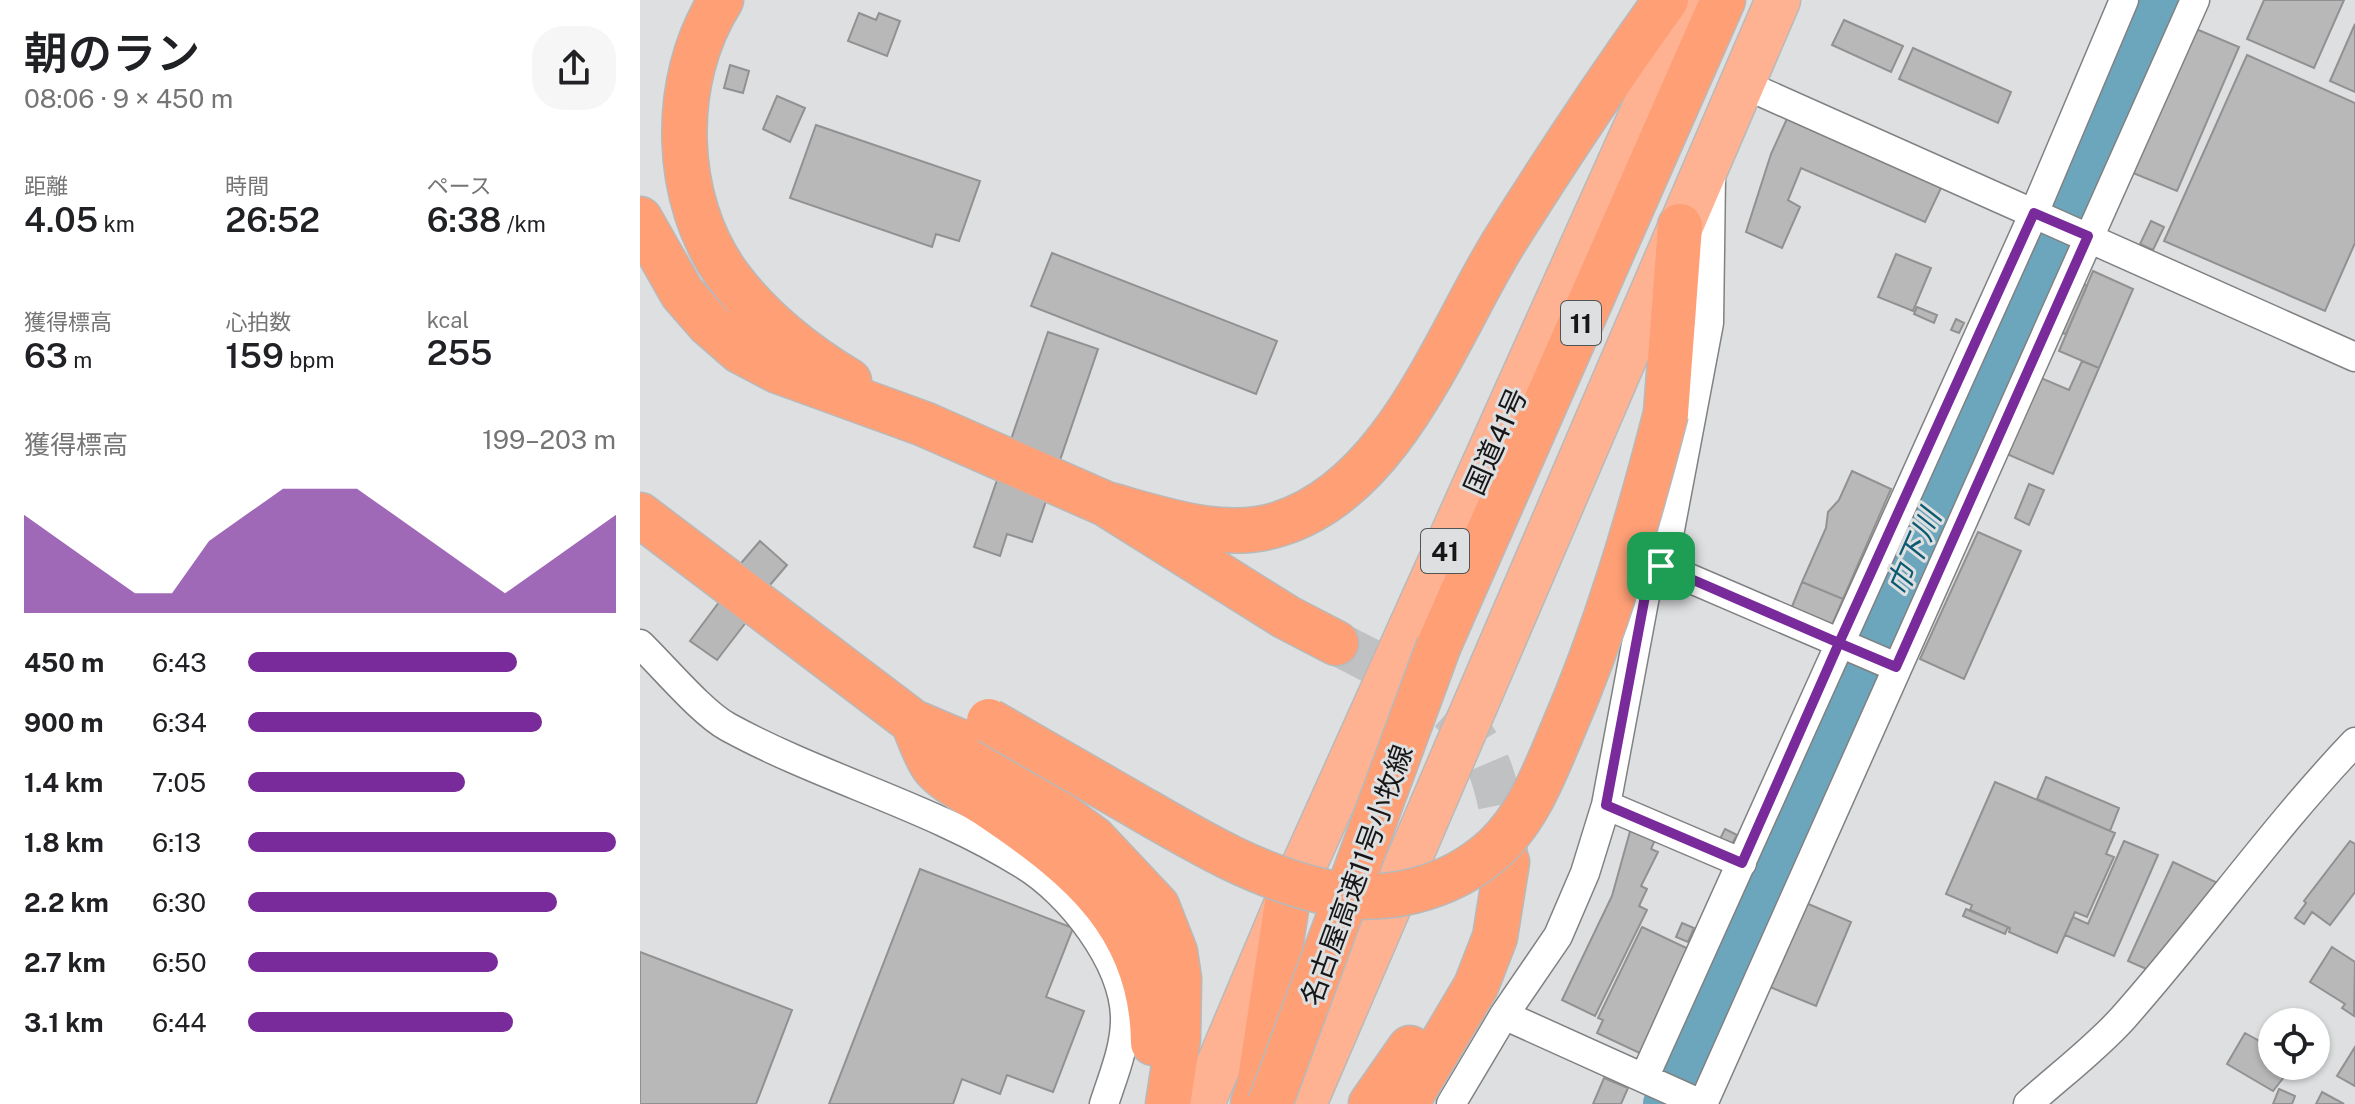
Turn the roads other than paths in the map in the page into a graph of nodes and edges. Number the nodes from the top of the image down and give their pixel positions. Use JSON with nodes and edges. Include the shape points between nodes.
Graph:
{"nodes":[{"id":1,"x":721,"y":0,"type":"edge"},
{"id":2,"x":1666,"y":0,"type":"edge"},
{"id":3,"x":1693,"y":0,"type":"edge"},
{"id":4,"x":1723,"y":0,"type":"edge"},
{"id":5,"x":1778,"y":0,"type":"edge"},
{"id":6,"x":2124,"y":0,"type":"edge"},
{"id":7,"x":2195,"y":0,"type":"edge"},
{"id":8,"x":1741,"y":83,"type":"junction"},
{"id":9,"x":1711,"y":156,"type":"junction"},
{"id":10,"x":2034,"y":213,"type":"junction"},
{"id":11,"x":640,"y":219,"type":"edge"},
{"id":12,"x":1680,"y":226,"type":"junction"},
{"id":13,"x":2088,"y":236,"type":"junction"},
{"id":14,"x":2355,"y":357,"type":"edge"},
{"id":15,"x":924,"y":424,"type":"junction"},
{"id":16,"x":640,"y":501,"type":"edge"},
{"id":17,"x":1106,"y":504,"type":"junction"},
{"id":18,"x":640,"y":515,"type":"edge"},
{"id":19,"x":688,"y":554,"type":"junction"},
{"id":20,"x":1661,"y":566,"type":"junction"},
{"id":21,"x":1336,"y":643,"type":"tunnel mouth"},
{"id":22,"x":1839,"y":643,"type":"junction"},
{"id":23,"x":640,"y":644,"type":"edge"},
{"id":24,"x":1896,"y":667,"type":"junction"},
{"id":25,"x":913,"y":722,"type":"junction"},
{"id":26,"x":2355,"y":742,"type":"edge"},
{"id":27,"x":1606,"y":805,"type":"junction"},
{"id":28,"x":1742,"y":863,"type":"junction"},
{"id":29,"x":1287,"y":903,"type":"junction"},
{"id":30,"x":1504,"y":1015,"type":"junction"},
{"id":31,"x":1645,"y":1076,"type":"junction"},
{"id":32,"x":1426,"y":1096,"type":"edge"},
{"id":33,"x":1104,"y":1104,"type":"edge"},
{"id":34,"x":1146,"y":1104,"type":"edge"},
{"id":35,"x":1168,"y":1104,"type":"edge"},
{"id":36,"x":1202,"y":1104,"type":"edge"},
{"id":37,"x":1253,"y":1104,"type":"edge"},
{"id":38,"x":1270,"y":1104,"type":"edge"},
{"id":39,"x":1304,"y":1104,"type":"edge"},
{"id":40,"x":1371,"y":1104,"type":"edge"},
{"id":41,"x":1702,"y":1104,"type":"edge"},
{"id":42,"x":2028,"y":1104,"type":"edge"}],
"edges":[{"from":1,"to":15,"type":"highway","via":[[697,53],[685,99],[692,193],[706,235],[728,276],[761,314],[844,379]]},
{"from":2,"to":17,"type":"highway","via":[[1588,107],[1409,409],[1347,484],[1312,510],[1278,525],[1242,531],[1170,521]]},
{"from":3,"to":29,"type":"highway","name":"国道41号","number":"41"},
{"from":4,"to":38,"type":"highway","name":"名古屋高速11号小牧線","number":"11","bridge":true,"via":[[1439,645]]},
{"from":5,"to":8,"type":"highway"},
{"from":6,"to":10,"type":"street"},
{"from":7,"to":13,"type":"street"},
{"from":8,"to":9,"type":"highway"},
{"from":8,"to":10,"type":"street"},
{"from":9,"to":12,"type":"highway"},
{"from":9,"to":20,"type":"street","via":[[1709,323]]},
{"from":10,"to":13,"type":"street"},
{"from":10,"to":22,"type":"street"},
{"from":11,"to":15,"type":"highway","via":[[682,293],[740,351],[834,394]]},
{"from":12,"to":25,"type":"highway","bridge":true,"via":[[1666,413],[1636,529],[1586,676],[1541,781],[1521,818],[1470,868],[1438,884],[1396,895],[1322,892],[1218,851],[989,721]]},
{"from":12,"to":39,"type":"highway"},
{"from":13,"to":14,"type":"street"},
{"from":13,"to":24,"type":"street"},
{"from":15,"to":17,"type":"highway"},
{"from":16,"to":19,"type":"highway"},
{"from":17,"to":21,"type":"highway"},
{"from":18,"to":19,"type":"highway"},
{"from":19,"to":25,"type":"highway"},
{"from":20,"to":22,"type":"street"},
{"from":20,"to":27,"type":"street","via":[[1645,596]]},
{"from":22,"to":24,"type":"street"},
{"from":22,"to":28,"type":"street"},
{"from":23,"to":33,"type":"street","via":[[724,725],[1026,866],[1082,917],[1107,953],[1125,1016],[1121,1050]]},
{"from":24,"to":41,"type":"street"},
{"from":25,"to":34,"type":"highway","via":[[934,769],[1056,851],[1091,885],[1120,927],[1150,991],[1153,1054]]},
{"from":25,"to":35,"type":"highway","via":[[965,744],[1094,839],[1157,906],[1179,979],[1178,1039]]},
{"from":26,"to":42,"type":"street","via":[[2121,1021]]},
{"from":27,"to":28,"type":"street"},
{"from":27,"to":30,"type":"street","via":[[1558,936]]},
{"from":28,"to":31,"type":"street"},
{"from":29,"to":36,"type":"highway","name":"国道41号","number":"41"},
{"from":29,"to":37,"type":"highway"},
{"from":30,"to":31,"type":"street"},
{"from":30,"to":32,"type":"street"},
{"from":31,"to":41,"type":"street"},
{"from":32,"to":40,"type":"highway","via":[[1495,937],[1505,875],[1458,978]]}]}
